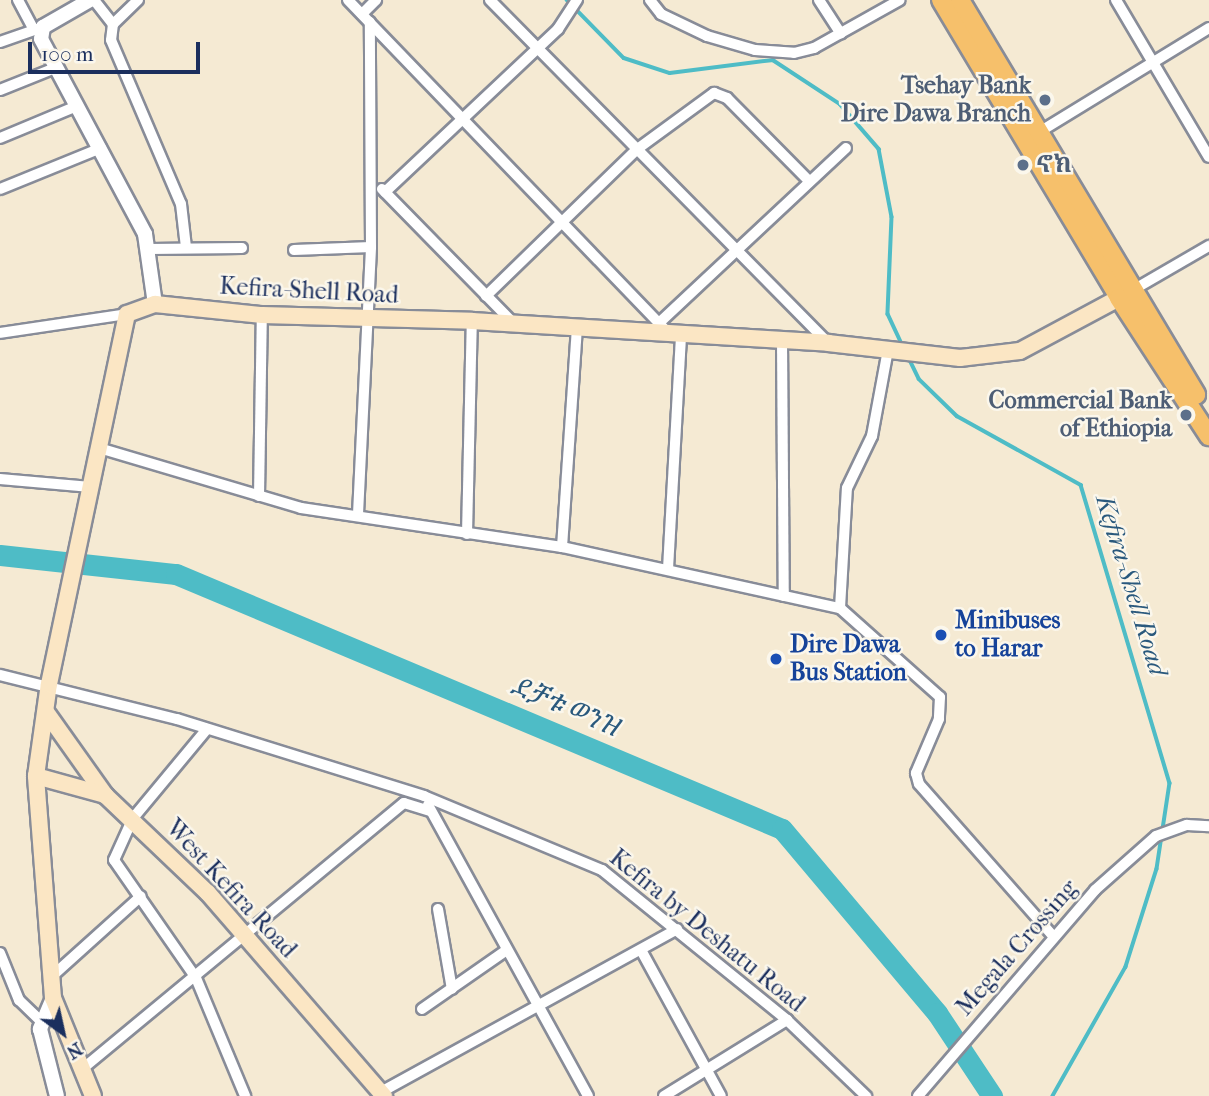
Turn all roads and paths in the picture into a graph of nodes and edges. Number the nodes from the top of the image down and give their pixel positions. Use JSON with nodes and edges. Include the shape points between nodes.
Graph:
{"nodes":[{"id":1,"x":18,"y":0,"type":"edge"},
{"id":2,"x":92,"y":0,"type":"edge"},
{"id":3,"x":138,"y":0,"type":"edge"},
{"id":4,"x":348,"y":0,"type":"edge"},
{"id":5,"x":376,"y":0,"type":"edge"},
{"id":6,"x":489,"y":0,"type":"edge"},
{"id":7,"x":650,"y":0,"type":"edge"},
{"id":8,"x":819,"y":0,"type":"edge"},
{"id":9,"x":900,"y":0,"type":"edge"},
{"id":10,"x":941,"y":0,"type":"edge"},
{"id":11,"x":960,"y":0,"type":"edge"},
{"id":12,"x":1116,"y":0,"type":"edge"},
{"id":13,"x":576,"y":2,"type":"edge"},
{"id":14,"x":366,"y":18,"type":"junction"},
{"id":15,"x":113,"y":24,"type":"junction"},
{"id":16,"x":1209,"y":27,"type":"edge"},
{"id":17,"x":39,"y":28,"type":"junction"},
{"id":18,"x":841,"y":34,"type":"junction"},
{"id":19,"x":0,"y":42,"type":"edge"},
{"id":20,"x":537,"y":48,"type":"junction"},
{"id":21,"x":1155,"y":63,"type":"junction"},
{"id":22,"x":55,"y":68,"type":"junction"},
{"id":23,"x":0,"y":90,"type":"edge"},
{"id":24,"x":77,"y":106,"type":"junction"},
{"id":25,"x":463,"y":118,"type":"junction"},
{"id":26,"x":1033,"y":136,"type":"junction"},
{"id":27,"x":0,"y":138,"type":"edge"},
{"id":28,"x":101,"y":148,"type":"junction"},
{"id":29,"x":846,"y":148,"type":"dead end"},
{"id":30,"x":636,"y":150,"type":"junction"},
{"id":31,"x":1209,"y":157,"type":"edge"},
{"id":32,"x":370,"y":177,"type":"junction"},
{"id":33,"x":809,"y":181,"type":"junction"},
{"id":34,"x":0,"y":189,"type":"edge"},
{"id":35,"x":385,"y":192,"type":"junction"},
{"id":36,"x":564,"y":223,"type":"junction"},
{"id":37,"x":1209,"y":246,"type":"edge"},
{"id":38,"x":186,"y":247,"type":"junction"},
{"id":39,"x":371,"y":247,"type":"junction"},
{"id":40,"x":242,"y":248,"type":"dead end"},
{"id":41,"x":149,"y":249,"type":"junction"},
{"id":42,"x":293,"y":250,"type":"dead end"},
{"id":43,"x":737,"y":251,"type":"junction"},
{"id":44,"x":1126,"y":294,"type":"junction"},
{"id":45,"x":486,"y":296,"type":"junction"},
{"id":46,"x":155,"y":304,"type":"junction"},
{"id":47,"x":127,"y":314,"type":"junction"},
{"id":48,"x":262,"y":315,"type":"junction"},
{"id":49,"x":366,"y":317,"type":"junction"},
{"id":50,"x":472,"y":321,"type":"junction"},
{"id":51,"x":513,"y":323,"type":"junction"},
{"id":52,"x":577,"y":327,"type":"junction"},
{"id":53,"x":670,"y":330,"type":"junction"},
{"id":54,"x":0,"y":333,"type":"edge"},
{"id":55,"x":782,"y":341,"type":"junction"},
{"id":56,"x":828,"y":343,"type":"junction"},
{"id":57,"x":900,"y":352,"type":"junction"},
{"id":58,"x":1205,"y":413,"type":"edge"},
{"id":59,"x":1209,"y":436,"type":"edge"},
{"id":60,"x":99,"y":447,"type":"junction"},
{"id":61,"x":0,"y":479,"type":"edge"},
{"id":62,"x":91,"y":487,"type":"junction"},
{"id":63,"x":259,"y":496,"type":"junction"},
{"id":64,"x":358,"y":514,"type":"junction"},
{"id":65,"x":467,"y":534,"type":"junction"},
{"id":66,"x":562,"y":547,"type":"junction"},
{"id":67,"x":668,"y":569,"type":"junction"},
{"id":68,"x":783,"y":596,"type":"junction"},
{"id":69,"x":840,"y":608,"type":"junction"},
{"id":70,"x":0,"y":675,"type":"edge"},
{"id":71,"x":49,"y":684,"type":"junction"},
{"id":72,"x":46,"y":712,"type":"junction"},
{"id":73,"x":207,"y":729,"type":"junction"},
{"id":74,"x":36,"y":776,"type":"junction"},
{"id":75,"x":105,"y":795,"type":"junction"},
{"id":76,"x":424,"y":796,"type":"junction"},
{"id":77,"x":431,"y":811,"type":"junction"},
{"id":78,"x":132,"y":818,"type":"junction"},
{"id":79,"x":1209,"y":826,"type":"edge"},
{"id":80,"x":141,"y":896,"type":"junction"},
{"id":81,"x":438,"y":909,"type":"dead end"},
{"id":82,"x":677,"y":929,"type":"junction"},
{"id":83,"x":245,"y":933,"type":"junction"},
{"id":84,"x":1053,"y":936,"type":"junction"},
{"id":85,"x":507,"y":950,"type":"junction"},
{"id":86,"x":641,"y":950,"type":"junction"},
{"id":87,"x":0,"y":953,"type":"edge"},
{"id":88,"x":50,"y":978,"type":"junction"},
{"id":89,"x":196,"y":978,"type":"junction"},
{"id":90,"x":452,"y":989,"type":"junction"},
{"id":91,"x":53,"y":998,"type":"junction"},
{"id":92,"x":536,"y":1003,"type":"junction"},
{"id":93,"x":422,"y":1009,"type":"dead end"},
{"id":94,"x":40,"y":1020,"type":"junction"},
{"id":95,"x":787,"y":1020,"type":"junction"},
{"id":96,"x":81,"y":1070,"type":"junction"},
{"id":97,"x":708,"y":1072,"type":"junction"},
{"id":98,"x":382,"y":1094,"type":"edge"},
{"id":99,"x":244,"y":1095,"type":"edge"},
{"id":100,"x":57,"y":1096,"type":"edge"},
{"id":101,"x":93,"y":1096,"type":"edge"},
{"id":102,"x":589,"y":1096,"type":"edge"},
{"id":103,"x":664,"y":1096,"type":"edge"},
{"id":104,"x":721,"y":1096,"type":"edge"},
{"id":105,"x":866,"y":1096,"type":"edge"},
{"id":106,"x":918,"y":1096,"type":"edge"}],
"edges":[{"from":1,"to":17,"type":"street"},
{"from":2,"to":15,"type":"street"},
{"from":2,"to":17,"type":"street"},
{"from":3,"to":15,"type":"street"},
{"from":4,"to":14,"type":"street"},
{"from":5,"to":14,"type":"street"},
{"from":6,"to":20,"type":"street"},
{"from":7,"to":18,"type":"street","via":[[678,24],[755,50],[794,53]]},
{"from":8,"to":18,"type":"street"},
{"from":9,"to":18,"type":"street"},
{"from":10,"to":26,"type":"main road"},
{"from":11,"to":26,"type":"main road"},
{"from":12,"to":21,"type":"street"},
{"from":13,"to":20,"type":"street","via":[[563,23]]},
{"from":14,"to":25,"type":"street"},
{"from":14,"to":32,"type":"street"},
{"from":15,"to":38,"type":"street","via":[[111,40],[181,204]]},
{"from":16,"to":21,"type":"street"},
{"from":17,"to":19,"type":"street"},
{"from":17,"to":22,"type":"street"},
{"from":20,"to":25,"type":"street"},
{"from":20,"to":30,"type":"street"},
{"from":21,"to":26,"type":"street"},
{"from":21,"to":31,"type":"street"},
{"from":22,"to":23,"type":"street"},
{"from":22,"to":24,"type":"street"},
{"from":24,"to":27,"type":"street"},
{"from":24,"to":28,"type":"street"},
{"from":25,"to":35,"type":"street"},
{"from":25,"to":36,"type":"street"},
{"from":26,"to":44,"type":"main road"},
{"from":28,"to":34,"type":"street"},
{"from":28,"to":41,"type":"street"},
{"from":29,"to":33,"type":"street"},
{"from":30,"to":33,"type":"street","via":[[714,93],[727,98]]},
{"from":30,"to":36,"type":"street"},
{"from":30,"to":43,"type":"street"},
{"from":32,"to":35,"type":"street"},
{"from":32,"to":39,"type":"street"},
{"from":33,"to":43,"type":"street"},
{"from":35,"to":45,"type":"street"},
{"from":36,"to":45,"type":"street"},
{"from":36,"to":53,"type":"street"},
{"from":37,"to":44,"type":"street"},
{"from":38,"to":40,"type":"street"},
{"from":38,"to":41,"type":"street"},
{"from":39,"to":42,"type":"street"},
{"from":39,"to":49,"type":"street"},
{"from":41,"to":46,"type":"street"},
{"from":43,"to":53,"type":"street"},
{"from":43,"to":56,"type":"street"},
{"from":44,"to":57,"type":"main road","name":"Kefira-Shell Road","via":[[1037,344],[1002,357]]},
{"from":44,"to":58,"type":"main road"},
{"from":45,"to":51,"type":"street"},
{"from":46,"to":47,"type":"main road","name":"Kefira-Shell Road"},
{"from":46,"to":48,"type":"main road","name":"Kefira-Shell Road"},
{"from":47,"to":54,"type":"street"},
{"from":47,"to":60,"type":"main road"},
{"from":48,"to":49,"type":"main road","name":"Kefira-Shell Road"},
{"from":48,"to":63,"type":"street"},
{"from":49,"to":50,"type":"main road","name":"Kefira-Shell Road"},
{"from":49,"to":64,"type":"street"},
{"from":50,"to":51,"type":"main road","name":"Kefira-Shell Road"},
{"from":50,"to":65,"type":"street"},
{"from":51,"to":52,"type":"main road","name":"Kefira-Shell Road"},
{"from":52,"to":53,"type":"main road","name":"Kefira-Shell Road"},
{"from":52,"to":66,"type":"street"},
{"from":53,"to":55,"type":"main road","name":"Kefira-Shell Road"},
{"from":53,"to":67,"type":"street"},
{"from":55,"to":56,"type":"main road","name":"Kefira-Shell Road"},
{"from":55,"to":68,"type":"street"},
{"from":56,"to":57,"type":"main road","name":"Kefira-Shell Road"},
{"from":57,"to":69,"type":"street","via":[[872,436],[847,488]]},
{"from":58,"to":59,"type":"main road"},
{"from":60,"to":62,"type":"main road"},
{"from":60,"to":63,"type":"street"},
{"from":61,"to":62,"type":"street"},
{"from":62,"to":71,"type":"main road"},
{"from":63,"to":64,"type":"street","via":[[301,508]]},
{"from":64,"to":65,"type":"street"},
{"from":65,"to":66,"type":"street"},
{"from":66,"to":67,"type":"street"},
{"from":67,"to":68,"type":"street"},
{"from":68,"to":69,"type":"street"},
{"from":69,"to":84,"type":"street","via":[[940,696],[939,719],[916,773],[919,784]]},
{"from":70,"to":71,"type":"street","name":"Kefira by Deshatu Road"},
{"from":71,"to":72,"type":"main road"},
{"from":71,"to":73,"type":"street","name":"Kefira by Deshatu Road"},
{"from":72,"to":74,"type":"main road"},
{"from":72,"to":75,"type":"main road","name":"West Kefira Road"},
{"from":73,"to":76,"type":"street","name":"Kefira by Deshatu Road"},
{"from":73,"to":78,"type":"street"},
{"from":74,"to":75,"type":"main road"},
{"from":74,"to":88,"type":"main road"},
{"from":75,"to":78,"type":"main road","name":"West Kefira Road"},
{"from":76,"to":77,"type":"street"},
{"from":76,"to":82,"type":"street","name":"Kefira by Deshatu Road","via":[[602,870]]},
{"from":77,"to":83,"type":"street","via":[[404,803]]},
{"from":77,"to":85,"type":"street"},
{"from":78,"to":80,"type":"street","via":[[114,860]]},
{"from":78,"to":83,"type":"main road","name":"West Kefira Road"},
{"from":79,"to":84,"type":"street","name":"Megala Crossing","via":[[1170,829],[1156,836],[1095,890]]},
{"from":80,"to":88,"type":"street"},
{"from":80,"to":89,"type":"street"},
{"from":81,"to":90,"type":"street"},
{"from":82,"to":86,"type":"street"},
{"from":82,"to":95,"type":"street","name":"Kefira by Deshatu Road"},
{"from":83,"to":89,"type":"street"},
{"from":83,"to":98,"type":"main road","name":"West Kefira Road"},
{"from":84,"to":106,"type":"street","name":"Megala Crossing"},
{"from":85,"to":90,"type":"street"},
{"from":85,"to":92,"type":"street"},
{"from":86,"to":92,"type":"street"},
{"from":86,"to":97,"type":"street"},
{"from":87,"to":94,"type":"street","via":[[19,1000]]},
{"from":88,"to":91,"type":"main road"},
{"from":89,"to":96,"type":"street"},
{"from":89,"to":99,"type":"street"},
{"from":90,"to":93,"type":"street"},
{"from":91,"to":94,"type":"street"},
{"from":91,"to":96,"type":"main road"},
{"from":92,"to":98,"type":"street"},
{"from":92,"to":102,"type":"street"},
{"from":94,"to":100,"type":"street"},
{"from":95,"to":97,"type":"street"},
{"from":95,"to":105,"type":"street","name":"Kefira by Deshatu Road"},
{"from":96,"to":101,"type":"main road"},
{"from":97,"to":103,"type":"street"},
{"from":97,"to":104,"type":"street"}]}
